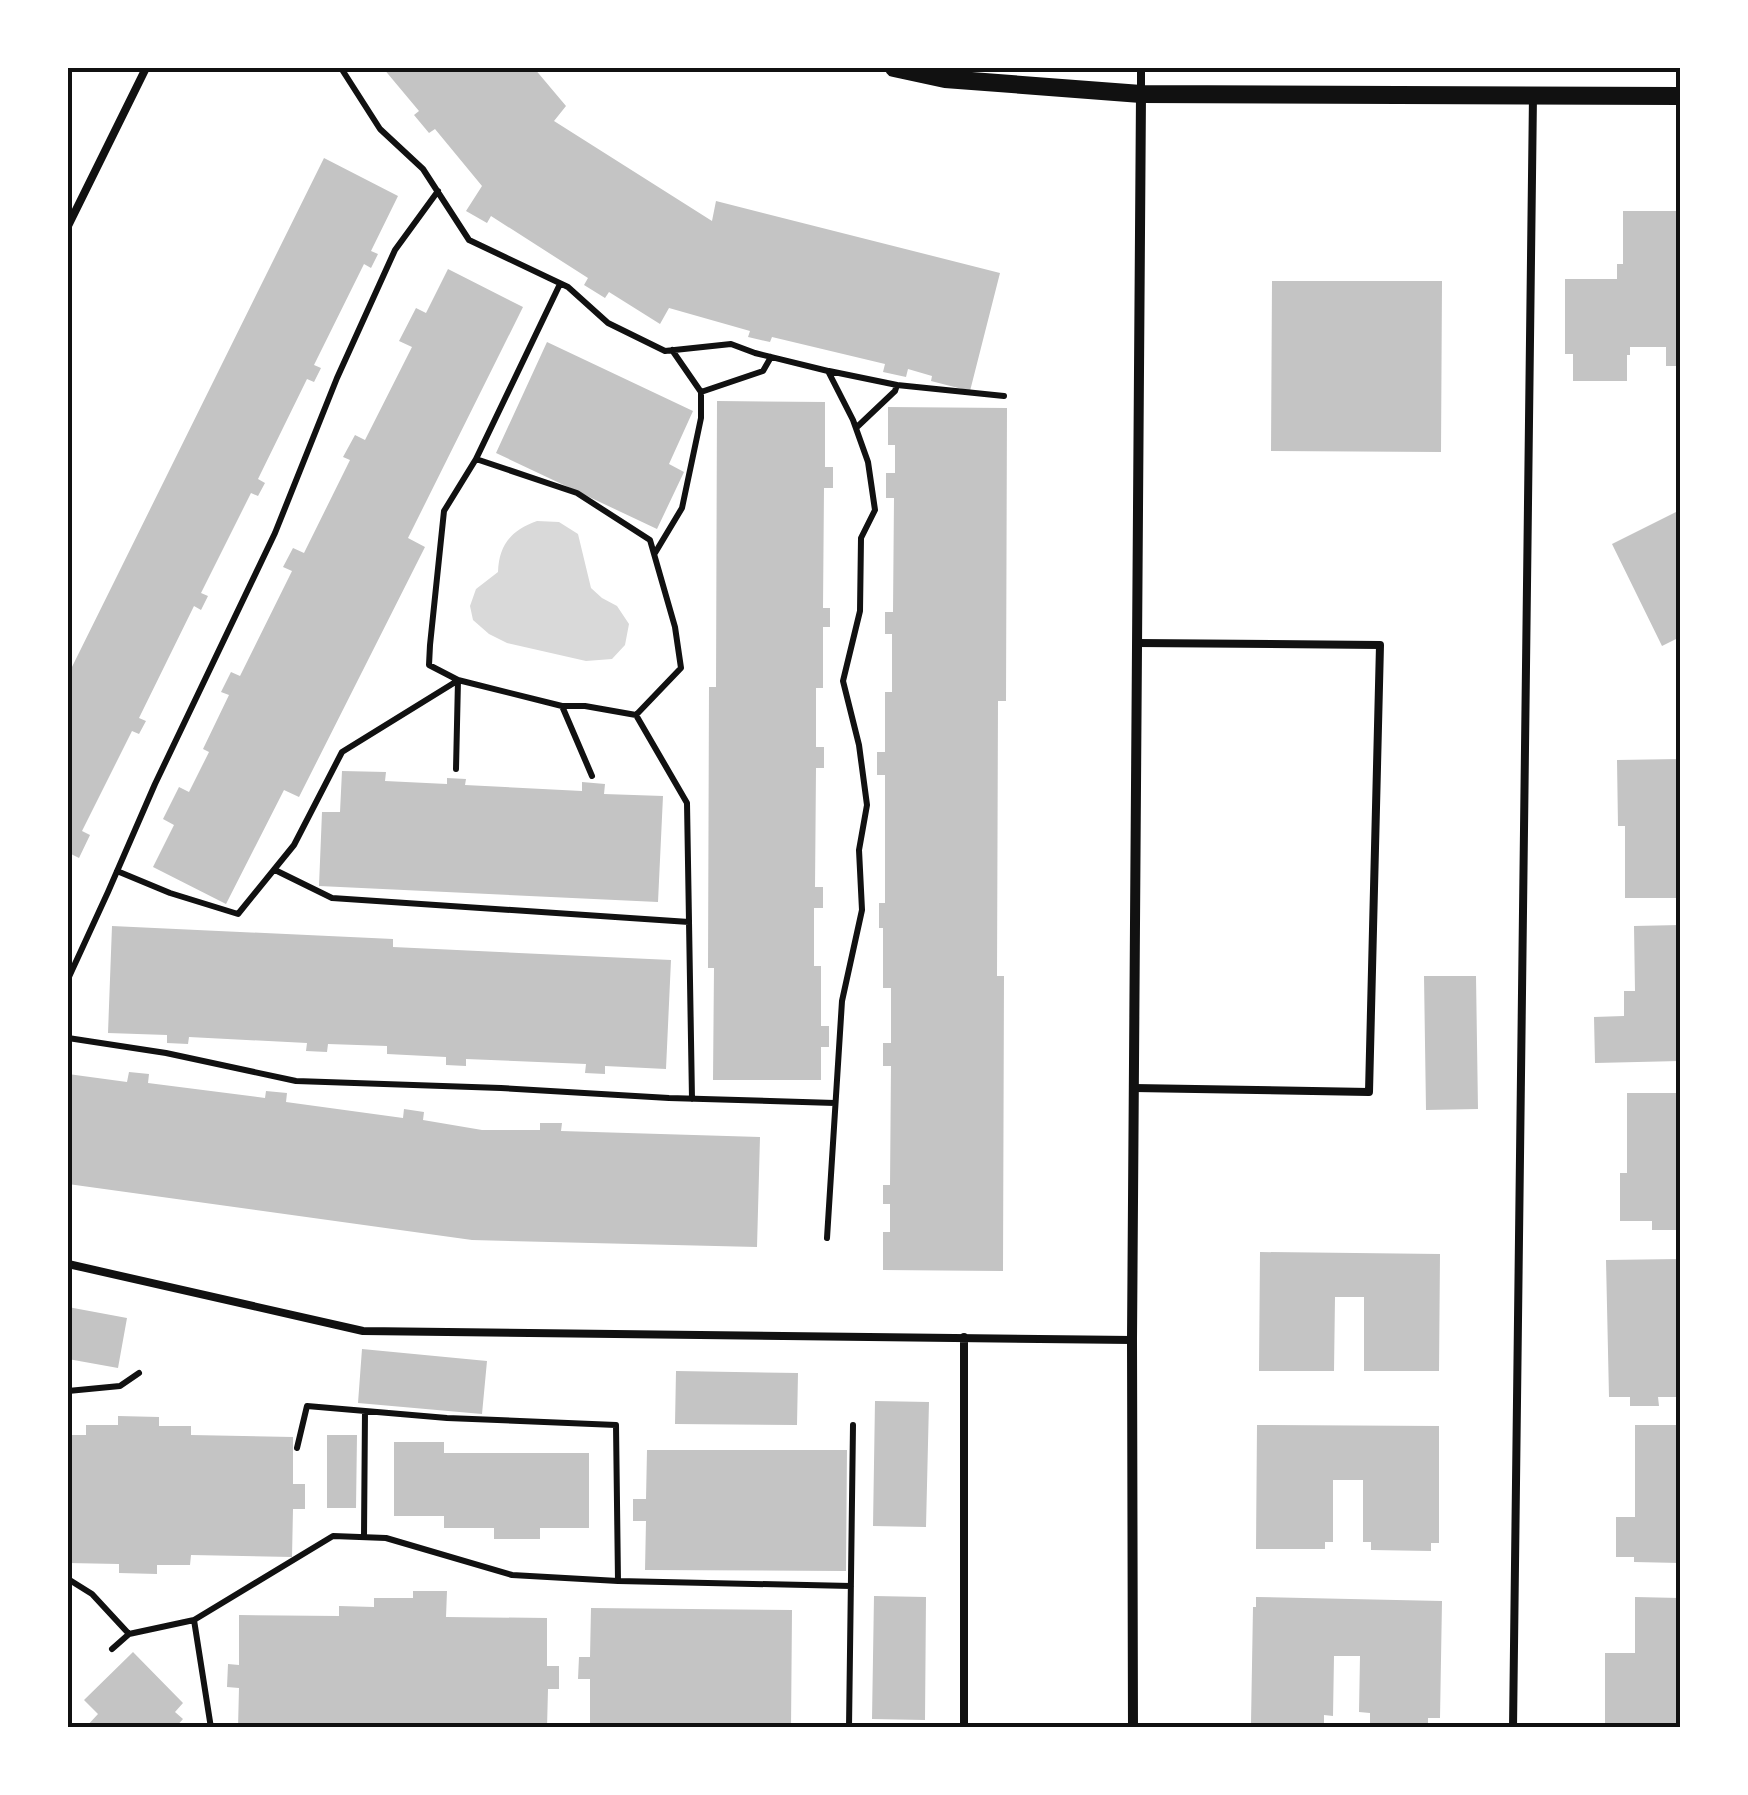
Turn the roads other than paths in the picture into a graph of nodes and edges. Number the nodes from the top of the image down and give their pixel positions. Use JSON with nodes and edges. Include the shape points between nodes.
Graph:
{"nodes":[{"id":1,"x":146,"y":68,"type":"edge"},
{"id":2,"x":894,"y":68,"type":"edge"},
{"id":3,"x":1141,"y":68,"type":"edge"},
{"id":4,"x":945,"y":74,"type":"edge"},
{"id":5,"x":1141,"y":94,"type":"junction"},
{"id":6,"x":1533,"y":95,"type":"junction"},
{"id":7,"x":1680,"y":96,"type":"edge"},
{"id":8,"x":68,"y":226,"type":"edge"},
{"id":9,"x":1137,"y":643,"type":"junction"},
{"id":10,"x":1134,"y":1088,"type":"junction"},
{"id":11,"x":68,"y":1264,"type":"edge"},
{"id":12,"x":964,"y":1338,"type":"junction"},
{"id":13,"x":1132,"y":1340,"type":"junction"},
{"id":14,"x":964,"y":1728,"type":"edge"},
{"id":15,"x":1133,"y":1728,"type":"edge"},
{"id":16,"x":1514,"y":1728,"type":"edge"}],
"edges":[{"from":1,"to":8,"type":"lane"},
{"from":2,"to":4,"type":"street"},
{"from":3,"to":5,"type":"lane"},
{"from":4,"to":5,"type":"street"},
{"from":5,"to":6,"type":"street"},
{"from":5,"to":9,"type":"street"},
{"from":6,"to":7,"type":"street"},
{"from":6,"to":16,"type":"lane"},
{"from":9,"to":10,"type":"street"},
{"from":9,"to":10,"type":"lane","via":[[1380,644],[1369,1092]]},
{"from":10,"to":13,"type":"street"},
{"from":11,"to":12,"type":"lane","via":[[363,1331]]},
{"from":12,"to":13,"type":"lane"},
{"from":12,"to":14,"type":"lane"},
{"from":13,"to":15,"type":"street"}]}
